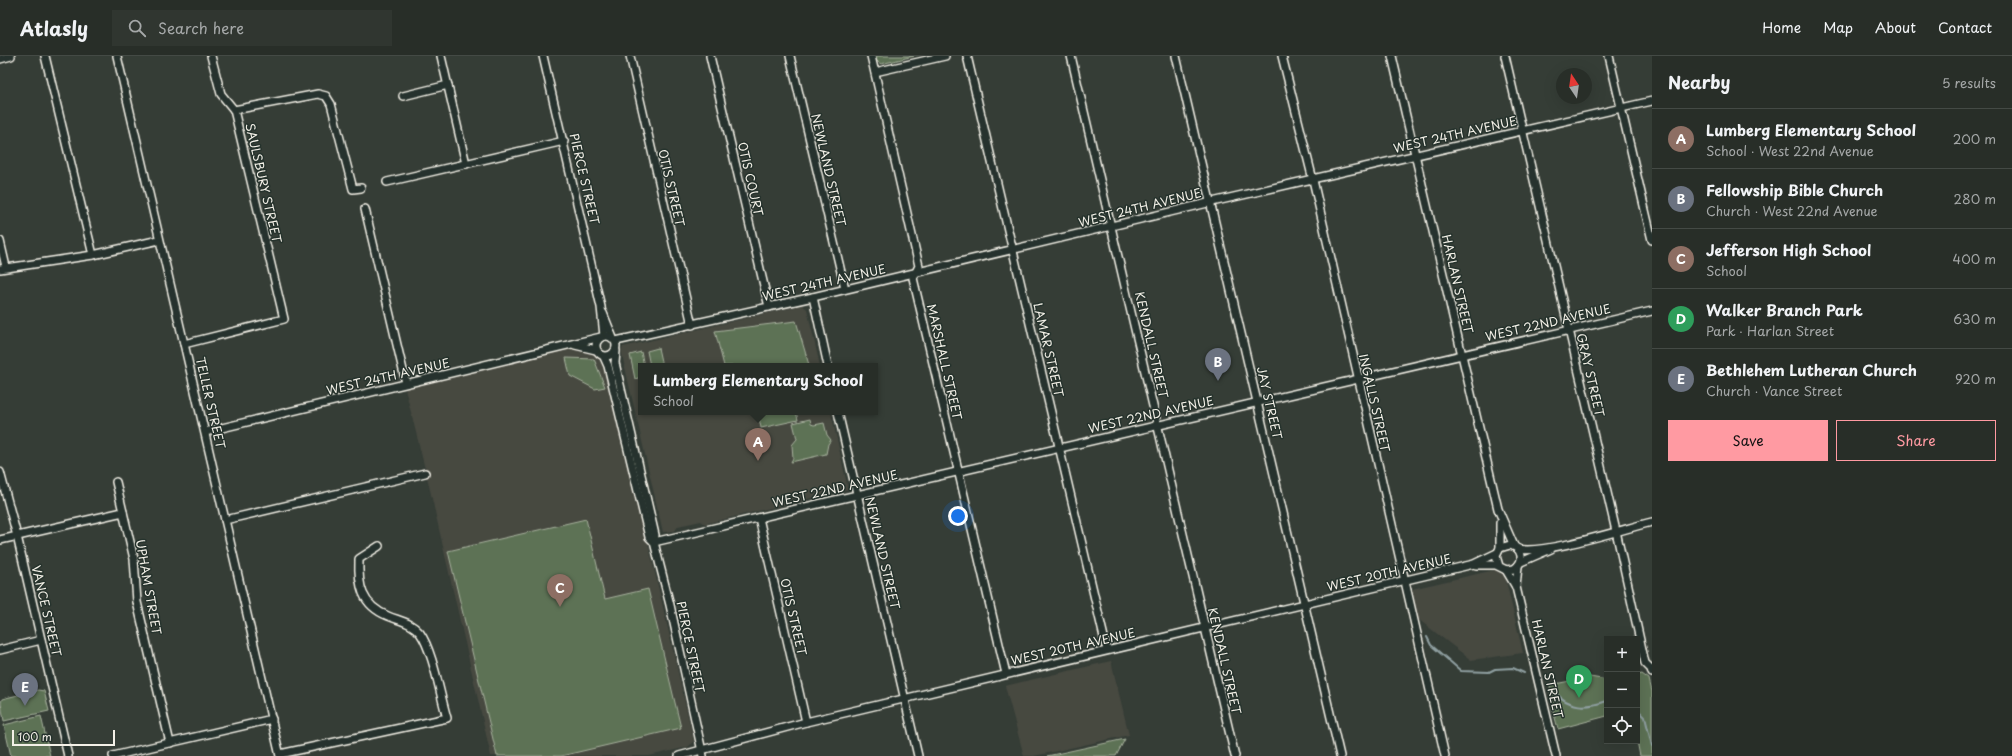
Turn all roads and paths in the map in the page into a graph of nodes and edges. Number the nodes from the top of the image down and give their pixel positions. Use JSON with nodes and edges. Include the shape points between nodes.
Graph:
{"nodes":[{"id":1,"x":11,"y":56,"type":"edge"},
{"id":2,"x":45,"y":56,"type":"edge"},
{"id":3,"x":117,"y":56,"type":"edge"},
{"id":4,"x":212,"y":56,"type":"edge"},
{"id":5,"x":441,"y":56,"type":"edge"},
{"id":6,"x":543,"y":56,"type":"edge"},
{"id":7,"x":630,"y":56,"type":"edge"},
{"id":8,"x":710,"y":56,"type":"edge"},
{"id":9,"x":790,"y":56,"type":"edge"},
{"id":10,"x":871,"y":56,"type":"edge"},
{"id":11,"x":945,"y":56,"type":"edge"},
{"id":12,"x":967,"y":56,"type":"edge"},
{"id":13,"x":1071,"y":56,"type":"edge"},
{"id":14,"x":1176,"y":56,"type":"edge"},
{"id":15,"x":1282,"y":56,"type":"edge"},
{"id":16,"x":1392,"y":56,"type":"edge"},
{"id":17,"x":1505,"y":56,"type":"edge"},
{"id":18,"x":1609,"y":56,"type":"edge"},
{"id":19,"x":0,"y":59,"type":"edge"},
{"id":20,"x":874,"y":72,"type":"junction"},
{"id":21,"x":448,"y":86,"type":"junction"},
{"id":22,"x":403,"y":96,"type":"dead end"},
{"id":23,"x":1652,"y":101,"type":"edge"},
{"id":24,"x":1621,"y":108,"type":"junction"},
{"id":25,"x":234,"y":110,"type":"junction"},
{"id":26,"x":1522,"y":131,"type":"junction"},
{"id":27,"x":564,"y":141,"type":"junction"},
{"id":28,"x":1415,"y":156,"type":"junction"},
{"id":29,"x":466,"y":164,"type":"junction"},
{"id":30,"x":1313,"y":180,"type":"junction"},
{"id":31,"x":387,"y":182,"type":"dead end"},
{"id":32,"x":361,"y":188,"type":"dead end"},
{"id":33,"x":1212,"y":202,"type":"junction"},
{"id":34,"x":365,"y":209,"type":"dead end"},
{"id":35,"x":1112,"y":226,"type":"junction"},
{"id":36,"x":159,"y":240,"type":"junction"},
{"id":37,"x":1652,"y":240,"type":"edge"},
{"id":38,"x":0,"y":241,"type":"edge"},
{"id":39,"x":1013,"y":250,"type":"junction"},
{"id":40,"x":93,"y":255,"type":"junction"},
{"id":41,"x":3,"y":268,"type":"edge"},
{"id":42,"x":915,"y":273,"type":"junction"},
{"id":43,"x":845,"y":289,"type":"junction"},
{"id":44,"x":813,"y":297,"type":"junction"},
{"id":45,"x":769,"y":306,"type":"junction"},
{"id":46,"x":601,"y":307,"type":"junction"},
{"id":47,"x":1652,"y":311,"type":"edge"},
{"id":48,"x":692,"y":325,"type":"junction"},
{"id":49,"x":1568,"y":330,"type":"junction"},
{"id":50,"x":602,"y":337,"type":"junction"},
{"id":51,"x":184,"y":344,"type":"junction"},
{"id":52,"x":575,"y":344,"type":"junction"},
{"id":53,"x":615,"y":345,"type":"junction"},
{"id":54,"x":596,"y":350,"type":"junction"},
{"id":55,"x":1462,"y":354,"type":"junction"},
{"id":56,"x":604,"y":356,"type":"junction"},
{"id":57,"x":827,"y":363,"type":"edge"},
{"id":58,"x":1357,"y":379,"type":"junction"},
{"id":59,"x":406,"y":384,"type":"junction"},
{"id":60,"x":1257,"y":403,"type":"junction"},
{"id":61,"x":839,"y":415,"type":"edge"},
{"id":62,"x":1158,"y":425,"type":"junction"},
{"id":63,"x":205,"y":432,"type":"junction"},
{"id":64,"x":1059,"y":447,"type":"junction"},
{"id":65,"x":958,"y":471,"type":"junction"},
{"id":66,"x":0,"y":472,"type":"edge"},
{"id":67,"x":426,"y":473,"type":"dead end"},
{"id":68,"x":116,"y":482,"type":"dead end"},
{"id":69,"x":857,"y":495,"type":"junction"},
{"id":70,"x":123,"y":512,"type":"junction"},
{"id":71,"x":1500,"y":517,"type":"junction"},
{"id":72,"x":759,"y":518,"type":"junction"},
{"id":73,"x":225,"y":520,"type":"junction"},
{"id":74,"x":1652,"y":522,"type":"edge"},
{"id":75,"x":1616,"y":531,"type":"junction"},
{"id":76,"x":17,"y":536,"type":"junction"},
{"id":77,"x":0,"y":540,"type":"edge"},
{"id":78,"x":654,"y":542,"type":"junction"},
{"id":79,"x":379,"y":546,"type":"dead end"},
{"id":80,"x":1516,"y":547,"type":"junction"},
{"id":81,"x":1554,"y":547,"type":"junction"},
{"id":82,"x":1499,"y":550,"type":"junction"},
{"id":83,"x":1474,"y":564,"type":"junction"},
{"id":84,"x":1520,"y":564,"type":"junction"},
{"id":85,"x":1499,"y":566,"type":"junction"},
{"id":86,"x":1506,"y":570,"type":"junction"},
{"id":87,"x":1405,"y":580,"type":"junction"},
{"id":88,"x":1516,"y":587,"type":"junction"},
{"id":89,"x":1305,"y":604,"type":"junction"},
{"id":90,"x":1205,"y":627,"type":"junction"},
{"id":91,"x":41,"y":640,"type":"junction"},
{"id":92,"x":0,"y":650,"type":"edge"},
{"id":93,"x":1107,"y":650,"type":"junction"},
{"id":94,"x":1652,"y":670,"type":"edge"},
{"id":95,"x":1006,"y":674,"type":"junction"},
{"id":96,"x":906,"y":698,"type":"junction"},
{"id":97,"x":272,"y":719,"type":"junction"},
{"id":98,"x":806,"y":722,"type":"junction"},
{"id":99,"x":170,"y":743,"type":"junction"},
{"id":100,"x":703,"y":753,"type":"edge"},
{"id":101,"x":280,"y":755,"type":"edge"},
{"id":102,"x":68,"y":756,"type":"edge"},
{"id":103,"x":113,"y":756,"type":"edge"},
{"id":104,"x":679,"y":756,"type":"edge"},
{"id":105,"x":918,"y":756,"type":"edge"},
{"id":106,"x":1235,"y":756,"type":"edge"},
{"id":107,"x":1340,"y":756,"type":"edge"},
{"id":108,"x":1445,"y":756,"type":"edge"},
{"id":109,"x":1556,"y":756,"type":"edge"}],
"edges":[{"from":1,"to":19,"type":"street"},
{"from":2,"to":40,"type":"street"},
{"from":3,"to":36,"type":"street","name":"TELLER STREET"},
{"from":4,"to":25,"type":"street","name":"SAULSBURY STREET","via":[[221,94]]},
{"from":5,"to":21,"type":"street"},
{"from":6,"to":27,"type":"street","name":"PIERCE STREET"},
{"from":7,"to":48,"type":"street","name":"OTIS STREET"},
{"from":8,"to":45,"type":"street","name":"OTIS COURT"},
{"from":9,"to":43,"type":"street","name":"NEWLAND STREET"},
{"from":10,"to":20,"type":"street","name":"MARSHALL STREET"},
{"from":11,"to":20,"type":"street"},
{"from":12,"to":39,"type":"street","name":"LAMAR STREET"},
{"from":13,"to":35,"type":"street","name":"KENDALL STREET"},
{"from":14,"to":33,"type":"street","name":"JAY STREET"},
{"from":15,"to":30,"type":"street","name":"INGALLS STREET"},
{"from":16,"to":28,"type":"street","name":"HARLAN STREET"},
{"from":17,"to":26,"type":"street","name":"GRAY STREET"},
{"from":18,"to":24,"type":"street"},
{"from":20,"to":42,"type":"street","name":"MARSHALL STREET","via":[[919,265]]},
{"from":21,"to":22,"type":"street"},
{"from":21,"to":29,"type":"street"},
{"from":23,"to":24,"type":"street","name":"WEST 24TH AVENUE"},
{"from":24,"to":26,"type":"street","name":"WEST 24TH AVENUE"},
{"from":24,"to":37,"type":"street"},
{"from":25,"to":32,"type":"street","via":[[318,94],[326,96],[331,104],[353,189]]},
{"from":25,"to":51,"type":"street","name":"SAULSBURY STREET","via":[[284,319]]},
{"from":26,"to":28,"type":"street","name":"WEST 24TH AVENUE"},
{"from":26,"to":49,"type":"street","name":"GRAY STREET"},
{"from":27,"to":29,"type":"street"},
{"from":27,"to":46,"type":"street","name":"PIERCE STREET"},
{"from":28,"to":30,"type":"street","name":"WEST 24TH AVENUE"},
{"from":28,"to":55,"type":"street","name":"HARLAN STREET"},
{"from":29,"to":31,"type":"street"},
{"from":30,"to":33,"type":"street","name":"WEST 24TH AVENUE"},
{"from":30,"to":58,"type":"street","name":"INGALLS STREET"},
{"from":33,"to":35,"type":"street","name":"WEST 24TH AVENUE"},
{"from":33,"to":60,"type":"street","name":"JAY STREET"},
{"from":34,"to":59,"type":"street"},
{"from":35,"to":39,"type":"street","name":"WEST 24TH AVENUE"},
{"from":35,"to":62,"type":"street","name":"KENDALL STREET"},
{"from":36,"to":40,"type":"street"},
{"from":36,"to":51,"type":"street","name":"TELLER STREET"},
{"from":38,"to":41,"type":"street"},
{"from":39,"to":42,"type":"street","name":"WEST 24TH AVENUE"},
{"from":39,"to":64,"type":"street","name":"LAMAR STREET"},
{"from":40,"to":41,"type":"street"},
{"from":42,"to":43,"type":"street","name":"WEST 24TH AVENUE"},
{"from":42,"to":65,"type":"street","name":"MARSHALL STREET","via":[[913,278]]},
{"from":43,"to":44,"type":"street","name":"WEST 24TH AVENUE"},
{"from":44,"to":45,"type":"street","name":"WEST 24TH AVENUE"},
{"from":44,"to":57,"type":"street"},
{"from":45,"to":48,"type":"street","name":"WEST 24TH AVENUE"},
{"from":46,"to":50,"type":"street","name":"PIERCE STREET"},
{"from":46,"to":53,"type":"street","name":"PIERCE STREET"},
{"from":47,"to":49,"type":"street","name":"WEST 22ND AVENUE"},
{"from":48,"to":53,"type":"street","name":"WEST 24TH AVENUE","via":[[625,338]]},
{"from":49,"to":55,"type":"street","name":"WEST 22ND AVENUE"},
{"from":49,"to":75,"type":"street","name":"GRAY STREET"},
{"from":50,"to":52,"type":"street","name":"WEST 24TH AVENUE"},
{"from":50,"to":53,"type":"street"},
{"from":50,"to":54,"type":"street","via":[[596,343]]},
{"from":51,"to":63,"type":"street","name":"TELLER STREET"},
{"from":52,"to":54,"type":"street","name":"WEST 24TH AVENUE"},
{"from":52,"to":59,"type":"street","name":"WEST 24TH AVENUE"},
{"from":53,"to":56,"type":"street","via":[[611,356]]},
{"from":53,"to":78,"type":"street","name":"PIERCE STREET","via":[[615,364],[655,536]]},
{"from":54,"to":56,"type":"street"},
{"from":55,"to":58,"type":"street","name":"WEST 22ND AVENUE"},
{"from":55,"to":71,"type":"street","name":"HARLAN STREET"},
{"from":56,"to":78,"type":"street","name":"PIERCE STREET","via":[[649,536]]},
{"from":58,"to":60,"type":"street","name":"WEST 22ND AVENUE"},
{"from":58,"to":87,"type":"street","name":"INGALLS STREET"},
{"from":59,"to":63,"type":"street","name":"WEST 24TH AVENUE"},
{"from":60,"to":62,"type":"street","name":"WEST 22ND AVENUE"},
{"from":60,"to":89,"type":"street","name":"JAY STREET"},
{"from":61,"to":69,"type":"street","name":"NEWLAND STREET"},
{"from":62,"to":64,"type":"street","name":"WEST 22ND AVENUE"},
{"from":62,"to":90,"type":"street","name":"KENDALL STREET"},
{"from":63,"to":73,"type":"street","name":"TELLER STREET"},
{"from":64,"to":65,"type":"street","name":"WEST 22ND AVENUE"},
{"from":64,"to":93,"type":"street","name":"LAMAR STREET"},
{"from":65,"to":69,"type":"street","name":"WEST 22ND AVENUE"},
{"from":65,"to":95,"type":"street","name":"MARSHALL STREET"},
{"from":66,"to":76,"type":"street","name":"VANCE STREET"},
{"from":67,"to":73,"type":"street"},
{"from":68,"to":70,"type":"street","name":"UPHAM STREET"},
{"from":69,"to":72,"type":"street","name":"WEST 22ND AVENUE"},
{"from":69,"to":96,"type":"street","name":"NEWLAND STREET"},
{"from":70,"to":76,"type":"street"},
{"from":70,"to":99,"type":"street","name":"UPHAM STREET","via":[[134,559],[137,602]]},
{"from":71,"to":80,"type":"street","name":"HARLAN STREET"},
{"from":71,"to":82,"type":"street","name":"HARLAN STREET"},
{"from":72,"to":78,"type":"street","name":"WEST 22ND AVENUE"},
{"from":72,"to":98,"type":"street","name":"OTIS STREET"},
{"from":73,"to":97,"type":"street","name":"TELLER STREET"},
{"from":74,"to":75,"type":"street"},
{"from":75,"to":81,"type":"street"},
{"from":75,"to":94,"type":"street","name":"GRAY STREET","via":[[1645,663]]},
{"from":76,"to":77,"type":"street"},
{"from":76,"to":91,"type":"street","name":"VANCE STREET"},
{"from":78,"to":100,"type":"street","name":"PIERCE STREET"},
{"from":79,"to":101,"type":"street","via":[[359,559],[358,579],[366,602],[386,616],[407,622],[419,633],[427,647],[447,718]]},
{"from":80,"to":81,"type":"street","via":[[1526,550]]},
{"from":80,"to":82,"type":"street","via":[[1507,545]]},
{"from":80,"to":84,"type":"street","via":[[1521,555]]},
{"from":81,"to":84,"type":"street"},
{"from":82,"to":83,"type":"street","name":"WEST 20TH AVENUE"},
{"from":82,"to":85,"type":"street","via":[[1496,560]]},
{"from":83,"to":85,"type":"street","name":"WEST 20TH AVENUE"},
{"from":83,"to":87,"type":"street","name":"WEST 20TH AVENUE"},
{"from":84,"to":86,"type":"street","via":[[1514,569]]},
{"from":84,"to":88,"type":"street","name":"HARLAN STREET"},
{"from":85,"to":86,"type":"street"},
{"from":86,"to":88,"type":"street","name":"HARLAN STREET"},
{"from":87,"to":89,"type":"street","name":"WEST 20TH AVENUE"},
{"from":87,"to":108,"type":"street","name":"INGALLS STREET"},
{"from":88,"to":109,"type":"street","name":"HARLAN STREET"},
{"from":89,"to":90,"type":"street","name":"WEST 20TH AVENUE"},
{"from":89,"to":107,"type":"street","name":"JAY STREET"},
{"from":90,"to":93,"type":"street","name":"WEST 20TH AVENUE"},
{"from":90,"to":106,"type":"street","name":"KENDALL STREET"},
{"from":91,"to":92,"type":"street"},
{"from":91,"to":102,"type":"street","name":"VANCE STREET"},
{"from":93,"to":95,"type":"street","name":"WEST 20TH AVENUE"},
{"from":95,"to":96,"type":"street","name":"WEST 20TH AVENUE"},
{"from":96,"to":98,"type":"street","name":"WEST 20TH AVENUE"},
{"from":96,"to":105,"type":"street","name":"NEWLAND STREET"},
{"from":97,"to":99,"type":"street"},
{"from":97,"to":101,"type":"street","name":"TELLER STREET"},
{"from":98,"to":100,"type":"street","name":"WEST 20TH AVENUE"},
{"from":99,"to":103,"type":"street"},
{"from":100,"to":104,"type":"street","name":"WEST 20TH AVENUE"}]}
